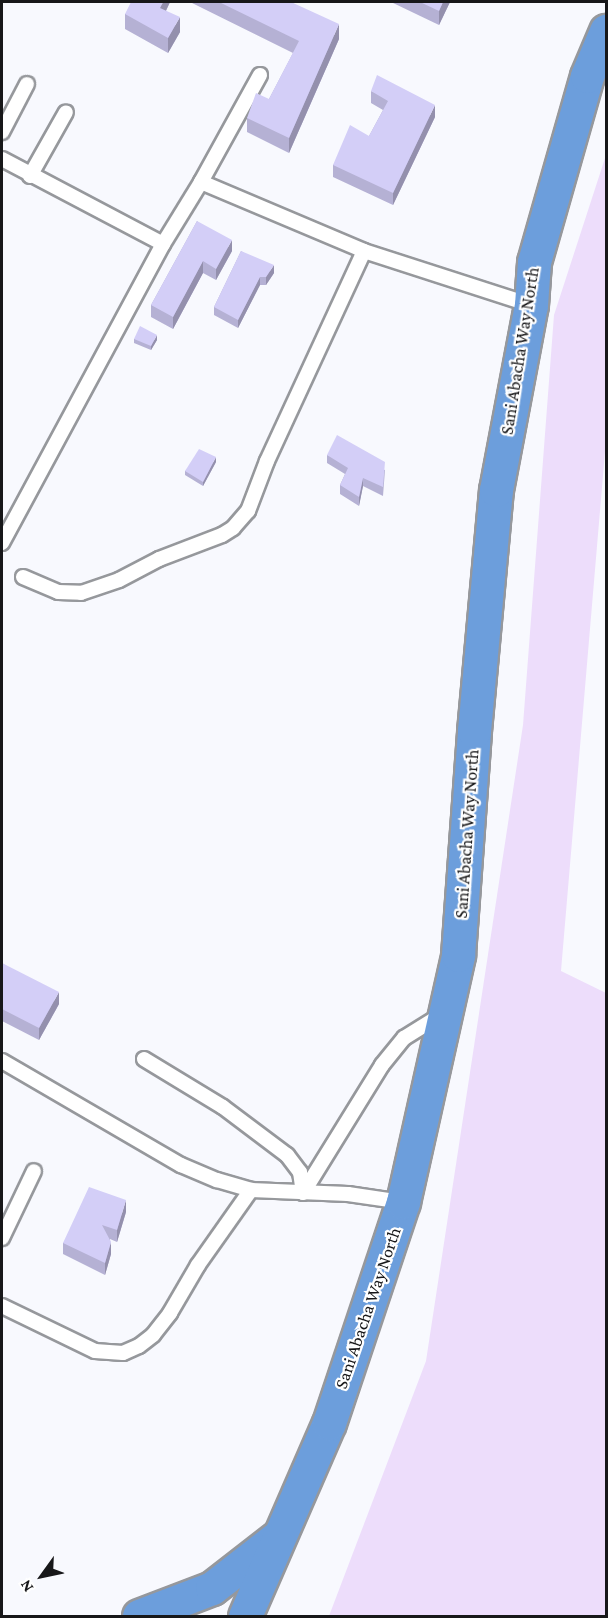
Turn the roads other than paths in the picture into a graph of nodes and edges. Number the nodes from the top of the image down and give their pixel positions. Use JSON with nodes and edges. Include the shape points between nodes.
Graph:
{"nodes":[{"id":1,"x":606,"y":31,"type":"edge"},
{"id":2,"x":260,"y":75,"type":"dead end"},
{"id":3,"x":597,"y":79,"type":"edge"},
{"id":4,"x":27,"y":84,"type":"dead end"},
{"id":5,"x":66,"y":112,"type":"dead end"},
{"id":6,"x":2,"y":132,"type":"edge"},
{"id":7,"x":2,"y":159,"type":"edge"},
{"id":8,"x":30,"y":176,"type":"junction"},
{"id":9,"x":201,"y":182,"type":"junction"},
{"id":10,"x":163,"y":244,"type":"junction"},
{"id":11,"x":364,"y":251,"type":"junction"},
{"id":12,"x":531,"y":305,"type":"junction"},
{"id":13,"x":2,"y":543,"type":"edge"},
{"id":14,"x":23,"y":577,"type":"dead end"},
{"id":15,"x":446,"y":1012,"type":"junction"},
{"id":16,"x":144,"y":1059,"type":"dead end"},
{"id":17,"x":2,"y":1061,"type":"edge"},
{"id":18,"x":34,"y":1171,"type":"dead end"},
{"id":19,"x":251,"y":1190,"type":"junction"},
{"id":20,"x":303,"y":1193,"type":"junction"},
{"id":21,"x":403,"y":1202,"type":"junction"},
{"id":22,"x":2,"y":1238,"type":"edge"},
{"id":23,"x":2,"y":1306,"type":"edge"},
{"id":24,"x":282,"y":1533,"type":"junction"},
{"id":25,"x":139,"y":1617,"type":"edge"},
{"id":26,"x":244,"y":1617,"type":"edge"}],
"edges":[{"from":1,"to":3,"type":"highway","name":"Sani Abacha Way North"},
{"from":2,"to":9,"type":"lane"},
{"from":3,"to":12,"type":"highway","name":"Sani Abacha Way North","via":[[534,262]]},
{"from":4,"to":6,"type":"lane"},
{"from":5,"to":8,"type":"lane"},
{"from":7,"to":8,"type":"lane"},
{"from":8,"to":10,"type":"lane"},
{"from":9,"to":10,"type":"lane"},
{"from":9,"to":11,"type":"lane"},
{"from":10,"to":13,"type":"lane"},
{"from":11,"to":12,"type":"lane"},
{"from":11,"to":14,"type":"lane","via":[[267,461],[248,511],[233,528],[81,593],[58,592]]},
{"from":12,"to":15,"type":"highway","name":"Sani Abacha Way North","via":[[496,490],[458,955]]},
{"from":15,"to":20,"type":"lane","via":[[404,1038],[382,1065]]},
{"from":15,"to":21,"type":"highway","name":"Sani Abacha Way North"},
{"from":16,"to":20,"type":"lane","via":[[224,1107],[286,1155],[300,1172]]},
{"from":17,"to":19,"type":"lane","via":[[181,1165]]},
{"from":18,"to":22,"type":"lane"},
{"from":19,"to":20,"type":"lane"},
{"from":19,"to":23,"type":"lane","via":[[198,1265],[170,1313],[139,1346],[123,1353],[95,1351]]},
{"from":20,"to":21,"type":"lane","via":[[348,1194]]},
{"from":21,"to":24,"type":"highway","name":"Sani Abacha Way North","via":[[329,1423]]},
{"from":24,"to":25,"type":"highway","via":[[212,1588]]},
{"from":24,"to":26,"type":"highway","name":"Sani Abacha Way North"}]}
